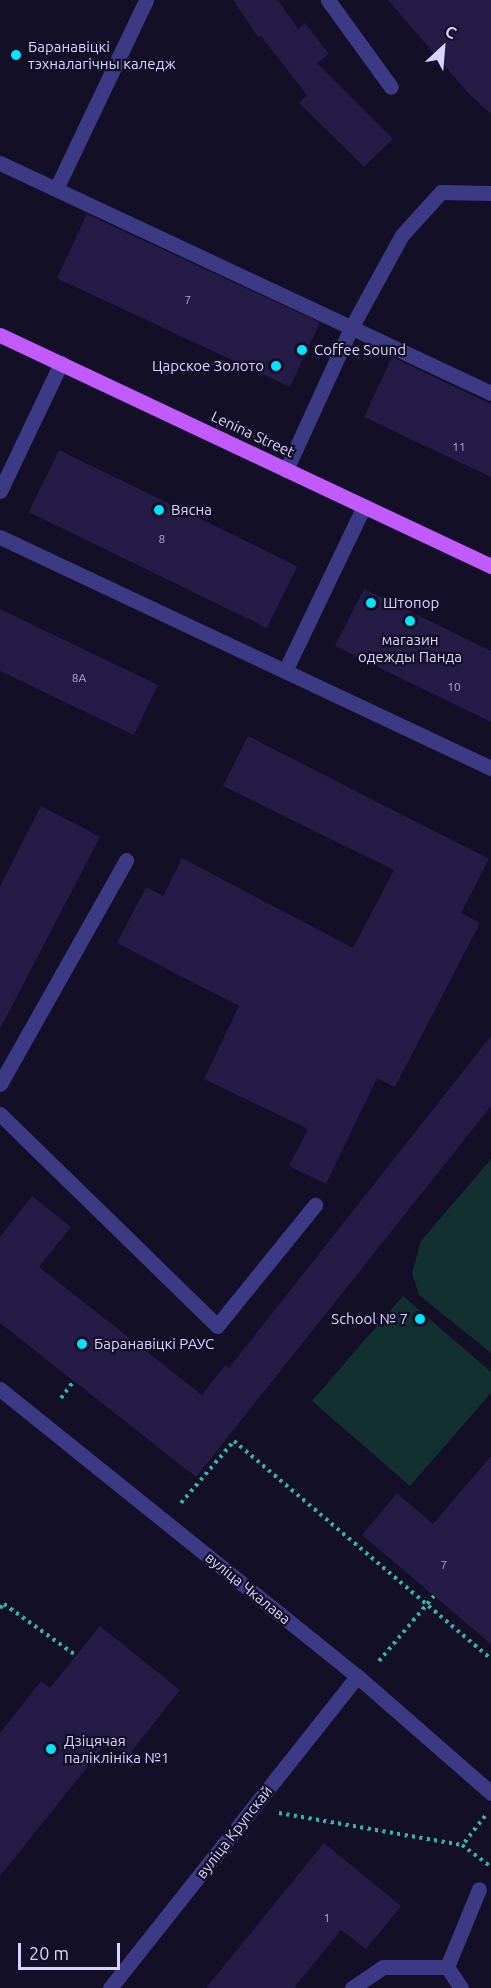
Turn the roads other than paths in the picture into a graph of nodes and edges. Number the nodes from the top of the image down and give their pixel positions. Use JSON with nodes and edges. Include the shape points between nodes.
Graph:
{"nodes":[{"id":1,"x":146,"y":0,"type":"edge"},
{"id":2,"x":328,"y":0,"type":"edge"},
{"id":3,"x":391,"y":87,"type":"dead end"},
{"id":4,"x":0,"y":163,"type":"edge"},
{"id":5,"x":56,"y":189,"type":"junction"},
{"id":6,"x":491,"y":193,"type":"edge"},
{"id":7,"x":351,"y":328,"type":"junction"},
{"id":8,"x":0,"y":335,"type":"edge"},
{"id":9,"x":61,"y":363,"type":"junction"},
{"id":10,"x":491,"y":393,"type":"edge"},
{"id":11,"x":286,"y":470,"type":"junction"},
{"id":12,"x":0,"y":491,"type":"edge"},
{"id":13,"x":364,"y":506,"type":"junction"},
{"id":14,"x":0,"y":537,"type":"edge"},
{"id":15,"x":491,"y":566,"type":"edge"},
{"id":16,"x":285,"y":671,"type":"junction"},
{"id":17,"x":491,"y":768,"type":"edge"},
{"id":18,"x":126,"y":860,"type":"dead end"},
{"id":19,"x":0,"y":1084,"type":"edge"},
{"id":20,"x":0,"y":1114,"type":"edge"},
{"id":21,"x":315,"y":1205,"type":"dead end"},
{"id":22,"x":2,"y":1394,"type":"edge"},
{"id":23,"x":357,"y":1676,"type":"junction"},
{"id":24,"x":491,"y":1792,"type":"edge"},
{"id":25,"x":479,"y":1889,"type":"dead end"},
{"id":26,"x":447,"y":1967,"type":"junction"},
{"id":27,"x":110,"y":1988,"type":"edge"},
{"id":28,"x":352,"y":1988,"type":"edge"},
{"id":29,"x":461,"y":1988,"type":"edge"}],
"edges":[{"from":1,"to":5,"type":"street"},
{"from":2,"to":3,"type":"street"},
{"from":4,"to":5,"type":"street"},
{"from":5,"to":7,"type":"street"},
{"from":6,"to":7,"type":"street","via":[[441,192],[402,235]]},
{"from":7,"to":10,"type":"street"},
{"from":7,"to":11,"type":"street"},
{"from":8,"to":9,"type":"main road","name":"Lenina Street"},
{"from":9,"to":11,"type":"main road","name":"Lenina Street"},
{"from":9,"to":12,"type":"street"},
{"from":11,"to":13,"type":"main road","name":"Lenina Street"},
{"from":13,"to":15,"type":"main road","name":"Lenina Street"},
{"from":13,"to":16,"type":"street"},
{"from":14,"to":16,"type":"street"},
{"from":16,"to":17,"type":"street"},
{"from":18,"to":19,"type":"street"},
{"from":20,"to":21,"type":"street","via":[[217,1326]]},
{"from":22,"to":23,"type":"street","name":"вуліца Чкалава"},
{"from":23,"to":24,"type":"street","name":"вуліца Чкалава"},
{"from":23,"to":27,"type":"street","name":"вуліца Крупскай"},
{"from":25,"to":26,"type":"street"},
{"from":26,"to":28,"type":"street","via":[[383,1967]]},
{"from":26,"to":29,"type":"street"}]}
